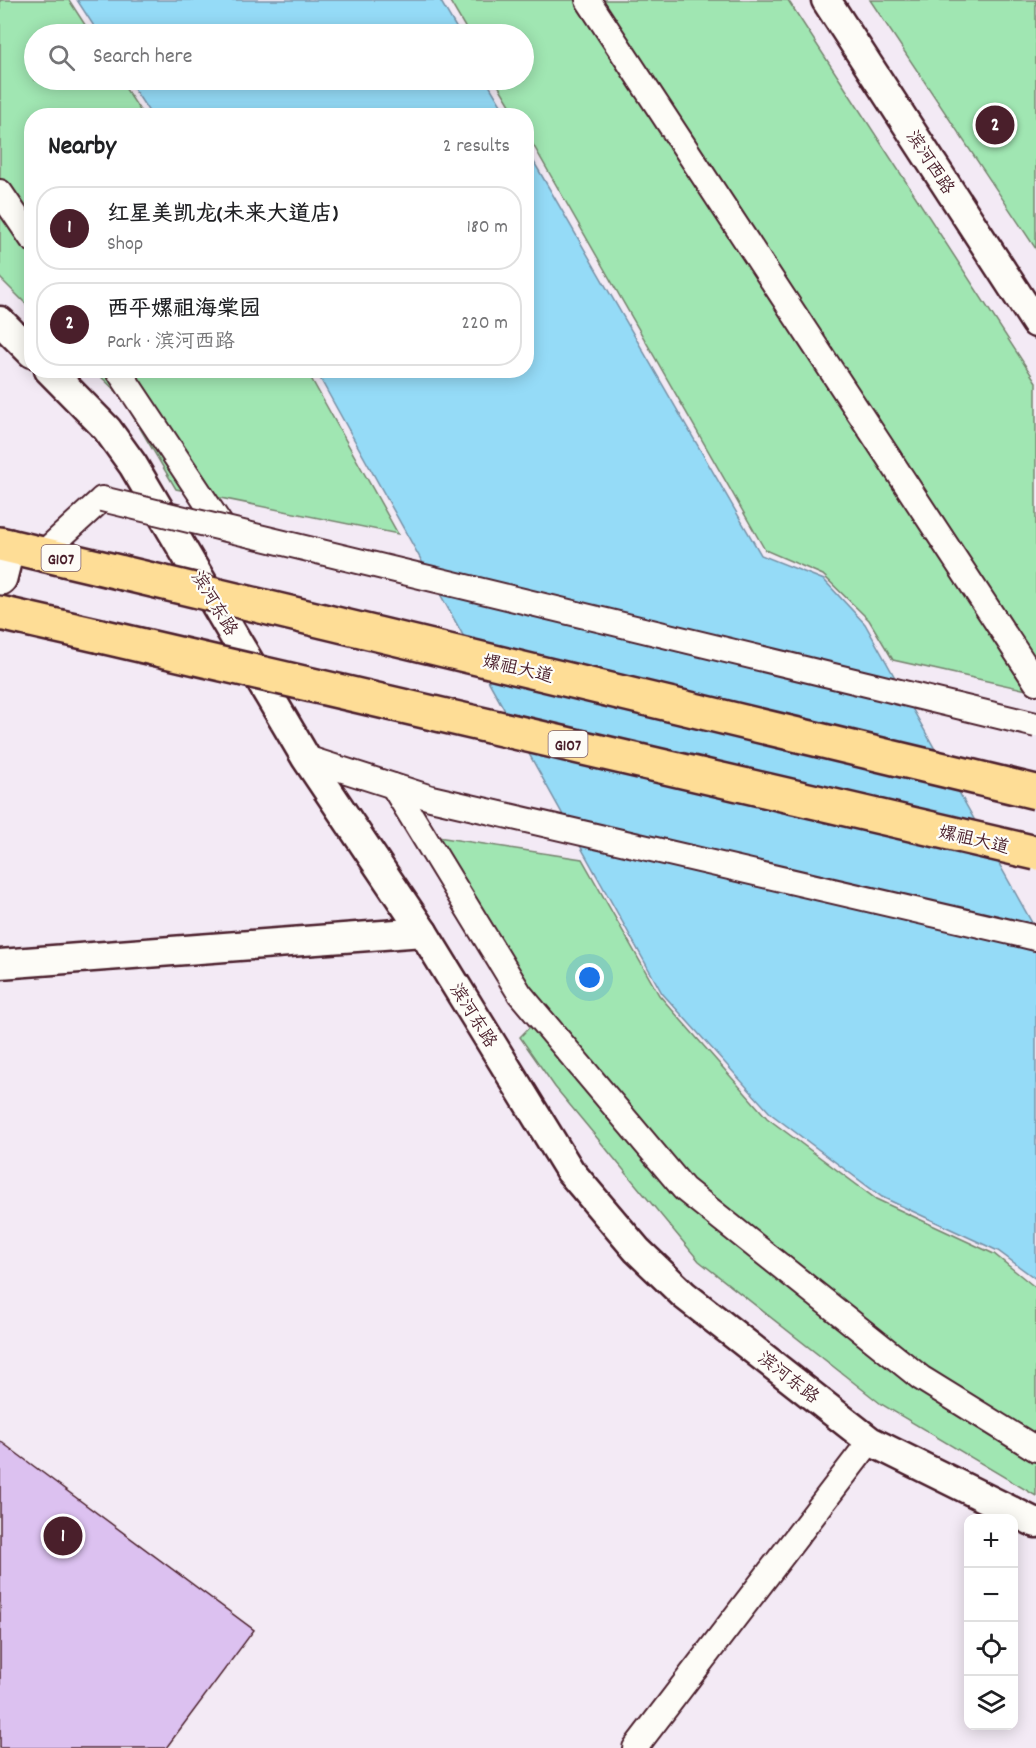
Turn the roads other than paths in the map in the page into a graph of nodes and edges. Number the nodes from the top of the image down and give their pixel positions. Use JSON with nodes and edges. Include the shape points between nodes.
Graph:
{"nodes":[{"id":1,"x":588,"y":0,"type":"edge"},
{"id":2,"x":826,"y":0,"type":"edge"},
{"id":3,"x":0,"y":192,"type":"edge"},
{"id":4,"x":24,"y":227,"type":"edge"},
{"id":5,"x":1032,"y":308,"type":"edge"},
{"id":6,"x":3,"y":326,"type":"edge"},
{"id":7,"x":24,"y":346,"type":"edge"},
{"id":8,"x":57,"y":378,"type":"edge"},
{"id":9,"x":123,"y":378,"type":"edge"},
{"id":10,"x":223,"y":528,"type":"junction"},
{"id":11,"x":4,"y":545,"type":"edge"},
{"id":12,"x":42,"y":554,"type":"junction"},
{"id":13,"x":0,"y":578,"type":"edge"},
{"id":14,"x":0,"y":613,"type":"edge"},
{"id":15,"x":1036,"y":682,"type":"edge"},
{"id":16,"x":1036,"y":725,"type":"edge"},
{"id":17,"x":306,"y":758,"type":"junction"},
{"id":18,"x":393,"y":786,"type":"junction"},
{"id":19,"x":1036,"y":792,"type":"edge"},
{"id":20,"x":1036,"y":853,"type":"edge"},
{"id":21,"x":423,"y":932,"type":"junction"},
{"id":22,"x":1036,"y":938,"type":"edge"},
{"id":23,"x":0,"y":964,"type":"edge"},
{"id":24,"x":870,"y":1441,"type":"junction"},
{"id":25,"x":1036,"y":1449,"type":"edge"},
{"id":26,"x":1036,"y":1523,"type":"edge"},
{"id":27,"x":635,"y":1748,"type":"edge"}],
"edges":[{"from":1,"to":15,"type":"street"},
{"from":2,"to":5,"type":"street","name":"滨河西路"},
{"from":3,"to":4,"type":"street"},
{"from":6,"to":7,"type":"street"},
{"from":8,"to":17,"type":"street","name":"滨河东路","via":[[107,429],[133,465]]},
{"from":9,"to":10,"type":"street"},
{"from":10,"to":12,"type":"street","bridge":true,"via":[[102,499]]},
{"from":10,"to":16,"type":"street","bridge":true},
{"from":11,"to":12,"type":"highway","name":"嫘祖大道","number":"G107"},
{"from":11,"to":13,"type":"main road"},
{"from":12,"to":19,"type":"highway","name":"嫘祖大道","number":"G107","bridge":true},
{"from":14,"to":20,"type":"highway","name":"嫘祖大道","number":"G107","bridge":true},
{"from":17,"to":18,"type":"street"},
{"from":17,"to":21,"type":"street","name":"滨河东路"},
{"from":18,"to":22,"type":"street"},
{"from":18,"to":25,"type":"street","via":[[520,994],[684,1190],[921,1378]]},
{"from":21,"to":23,"type":"street"},
{"from":21,"to":24,"type":"street","name":"滨河东路","via":[[570,1171],[637,1250],[684,1295]]},
{"from":24,"to":26,"type":"street","name":"滨河东路"},
{"from":24,"to":27,"type":"street"}]}
